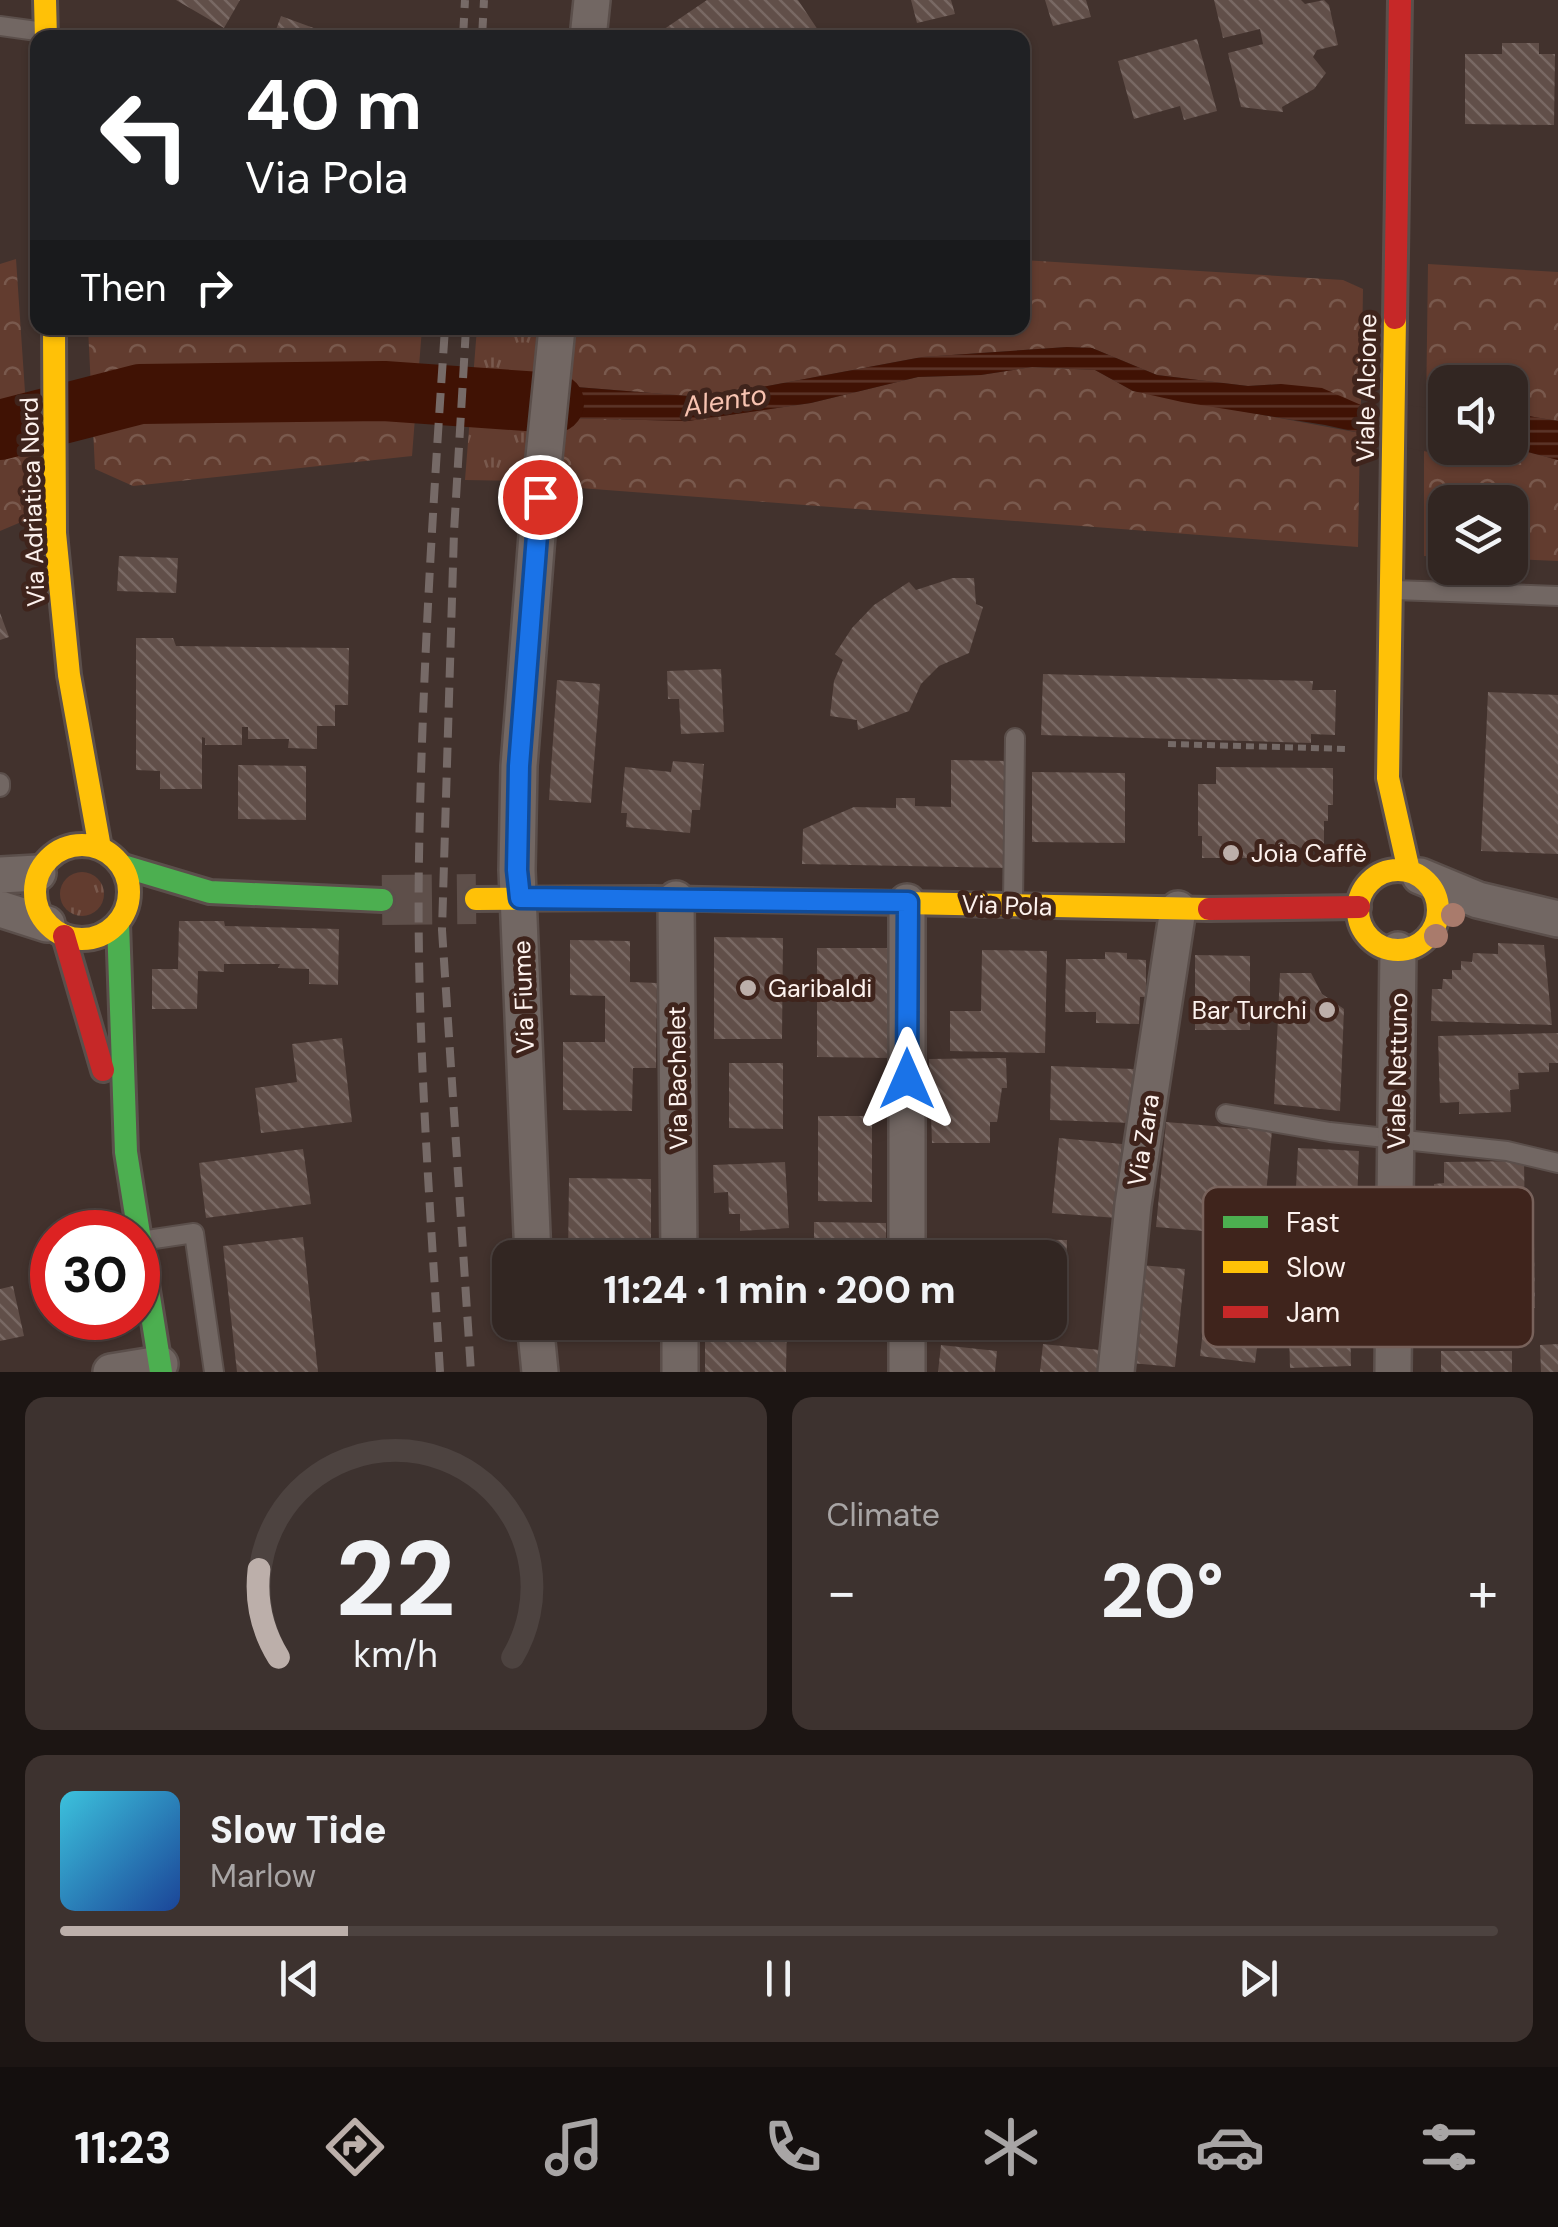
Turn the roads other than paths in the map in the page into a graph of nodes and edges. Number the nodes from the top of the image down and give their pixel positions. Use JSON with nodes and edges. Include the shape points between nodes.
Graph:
{"nodes":[{"id":1,"x":45,"y":0,"type":"edge"},
{"id":2,"x":592,"y":0,"type":"edge"},
{"id":3,"x":1400,"y":0,"type":"edge"},
{"id":4,"x":0,"y":26,"type":"edge"},
{"id":5,"x":46,"y":30,"type":"edge"},
{"id":6,"x":589,"y":30,"type":"edge"},
{"id":7,"x":30,"y":32,"type":"edge"},
{"id":8,"x":54,"y":335,"type":"edge"},
{"id":9,"x":556,"y":335,"type":"edge"},
{"id":10,"x":1390,"y":585,"type":"junction"},
{"id":11,"x":1558,"y":596,"type":"edge"},
{"id":12,"x":69,"y":675,"type":"junction"},
{"id":13,"x":1015,"y":738,"type":"dead end"},
{"id":14,"x":59,"y":758,"type":"dead end"},
{"id":15,"x":1388,"y":778,"type":"junction"},
{"id":16,"x":1378,"y":825,"type":"dead end"},
{"id":17,"x":55,"y":830,"type":"dead end"},
{"id":18,"x":100,"y":848,"type":"junction"},
{"id":19,"x":1372,"y":859,"type":"dead end"},
{"id":20,"x":45,"y":864,"type":"junction"},
{"id":21,"x":122,"y":866,"type":"junction"},
{"id":22,"x":1415,"y":874,"type":"junction"},
{"id":23,"x":0,"y":875,"type":"edge"},
{"id":24,"x":210,"y":892,"type":"junction"},
{"id":25,"x":1363,"y":896,"type":"junction"},
{"id":26,"x":520,"y":898,"type":"junction"},
{"id":27,"x":476,"y":899,"type":"tunnel mouth"},
{"id":28,"x":676,"y":899,"type":"junction"},
{"id":29,"x":382,"y":900,"type":"tunnel mouth"},
{"id":30,"x":908,"y":902,"type":"junction"},
{"id":31,"x":1013,"y":905,"type":"junction"},
{"id":32,"x":0,"y":909,"type":"edge"},
{"id":33,"x":1178,"y":909,"type":"junction"},
{"id":34,"x":123,"y":915,"type":"junction"},
{"id":35,"x":1558,"y":919,"type":"edge"},
{"id":36,"x":55,"y":930,"type":"junction"},
{"id":37,"x":1398,"y":950,"type":"junction"},
{"id":38,"x":1226,"y":1114,"type":"dead end"},
{"id":39,"x":1396,"y":1139,"type":"junction"},
{"id":40,"x":126,"y":1152,"type":"junction"},
{"id":41,"x":1558,"y":1163,"type":"edge"},
{"id":42,"x":1396,"y":1187,"type":"edge"},
{"id":43,"x":135,"y":1210,"type":"edge"},
{"id":44,"x":160,"y":1238,"type":"edge"},
{"id":45,"x":532,"y":1240,"type":"edge"},
{"id":46,"x":679,"y":1240,"type":"edge"},
{"id":47,"x":907,"y":1240,"type":"edge"},
{"id":48,"x":156,"y":1340,"type":"edge"},
{"id":49,"x":537,"y":1340,"type":"edge"},
{"id":50,"x":680,"y":1340,"type":"edge"},
{"id":51,"x":907,"y":1340,"type":"edge"},
{"id":52,"x":1394,"y":1347,"type":"edge"},
{"id":53,"x":161,"y":1368,"type":"edge"},
{"id":54,"x":111,"y":1372,"type":"edge"},
{"id":55,"x":214,"y":1372,"type":"edge"},
{"id":56,"x":540,"y":1372,"type":"edge"},
{"id":57,"x":680,"y":1372,"type":"edge"},
{"id":58,"x":907,"y":1372,"type":"edge"},
{"id":59,"x":1116,"y":1372,"type":"edge"},
{"id":60,"x":1394,"y":1372,"type":"edge"}],
"edges":[{"from":1,"to":5,"type":"street"},
{"from":2,"to":6,"type":"street"},
{"from":3,"to":10,"type":"street","name":"Viale Alcione"},
{"from":4,"to":7,"type":"lane"},
{"from":8,"to":12,"type":"street","name":"Via Adriatica Nord","via":[[56,533]]},
{"from":9,"to":26,"type":"street","name":"Via Fiume","via":[[519,766]]},
{"from":10,"to":11,"type":"lane"},
{"from":10,"to":15,"type":"street","name":"Viale Alcione"},
{"from":12,"to":14,"type":"street","name":"Via Adriatica Nord"},
{"from":12,"to":18,"type":"street","name":"Via Adriatica Nord"},
{"from":13,"to":31,"type":"lane"},
{"from":15,"to":16,"type":"street","name":"Viale Alcione"},
{"from":15,"to":22,"type":"street","name":"Viale Alcione"},
{"from":17,"to":20,"type":"street"},
{"from":18,"to":20,"type":"street","via":[[75,844]]},
{"from":18,"to":21,"type":"street"},
{"from":19,"to":25,"type":"street"},
{"from":20,"to":23,"type":"street"},
{"from":20,"to":36,"type":"street","via":[[35,900]]},
{"from":21,"to":24,"type":"street"},
{"from":21,"to":34,"type":"street","via":[[128,880]]},
{"from":22,"to":25,"type":"street","via":[[1386,872]]},
{"from":22,"to":35,"type":"street","via":[[1478,900]]},
{"from":22,"to":37,"type":"street","via":[[1436,896],[1437,922],[1423,942]]},
{"from":24,"to":29,"type":"street"},
{"from":24,"to":34,"type":"street"},
{"from":25,"to":33,"type":"street","name":"Via Pola"},
{"from":25,"to":37,"type":"street","via":[[1359,920],[1365,932]]},
{"from":26,"to":27,"type":"street","name":"Via Pola"},
{"from":26,"to":28,"type":"street","name":"Via Pola"},
{"from":26,"to":45,"type":"street","name":"Via Fiume"},
{"from":28,"to":30,"type":"street","name":"Via Pola"},
{"from":28,"to":46,"type":"street","name":"Via Bachelet"},
{"from":30,"to":31,"type":"street","name":"Via Pola"},
{"from":30,"to":47,"type":"street"},
{"from":31,"to":33,"type":"street","name":"Via Pola"},
{"from":32,"to":36,"type":"street"},
{"from":33,"to":59,"type":"street","name":"Via Zara","via":[[1133,1204]]},
{"from":34,"to":36,"type":"street","via":[[93,939]]},
{"from":34,"to":40,"type":"street"},
{"from":36,"to":40,"type":"street"},
{"from":37,"to":39,"type":"street","name":"Viale Nettuno"},
{"from":38,"to":39,"type":"lane"},
{"from":39,"to":41,"type":"lane"},
{"from":39,"to":42,"type":"street","name":"Viale Nettuno"},
{"from":40,"to":43,"type":"street"},
{"from":44,"to":55,"type":"lane","via":[[194,1233]]},
{"from":48,"to":53,"type":"street"},
{"from":49,"to":56,"type":"street"},
{"from":50,"to":57,"type":"street"},
{"from":51,"to":58,"type":"street"},
{"from":52,"to":60,"type":"street","name":"Viale Nettuno"},
{"from":53,"to":54,"type":"street"}]}
